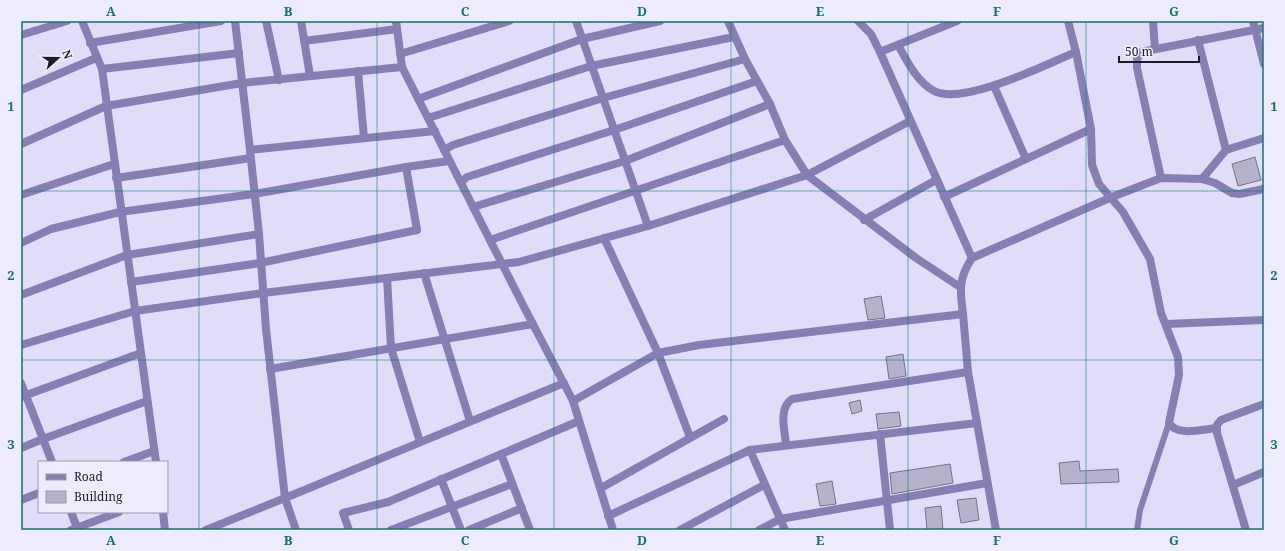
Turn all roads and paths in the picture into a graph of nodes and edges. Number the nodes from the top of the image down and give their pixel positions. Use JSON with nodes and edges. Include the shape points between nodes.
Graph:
{"nodes":[{"id":1,"x":67,"y":21,"type":"edge"},
{"id":2,"x":82,"y":21,"type":"edge"},
{"id":3,"x":221,"y":21,"type":"edge"},
{"id":4,"x":235,"y":21,"type":"edge"},
{"id":5,"x":266,"y":21,"type":"edge"},
{"id":6,"x":301,"y":21,"type":"edge"},
{"id":7,"x":509,"y":21,"type":"edge"},
{"id":8,"x":576,"y":21,"type":"edge"},
{"id":9,"x":660,"y":21,"type":"edge"},
{"id":10,"x":728,"y":21,"type":"edge"},
{"id":11,"x":858,"y":21,"type":"edge"},
{"id":12,"x":957,"y":21,"type":"edge"},
{"id":13,"x":1068,"y":21,"type":"edge"},
{"id":14,"x":1153,"y":21,"type":"edge"},
{"id":15,"x":396,"y":25,"type":"edge"},
{"id":16,"x":1254,"y":25,"type":"edge"},
{"id":17,"x":1264,"y":28,"type":"edge"},
{"id":18,"x":21,"y":36,"type":"edge"},
{"id":19,"x":734,"y":37,"type":"junction"},
{"id":20,"x":582,"y":39,"type":"junction"},
{"id":21,"x":1198,"y":40,"type":"junction"},
{"id":22,"x":304,"y":41,"type":"junction"},
{"id":23,"x":90,"y":43,"type":"junction"},
{"id":24,"x":898,"y":46,"type":"junction"},
{"id":25,"x":1155,"y":49,"type":"junction"},
{"id":26,"x":880,"y":52,"type":"junction"},
{"id":27,"x":1076,"y":52,"type":"junction"},
{"id":28,"x":239,"y":53,"type":"junction"},
{"id":29,"x":400,"y":54,"type":"junction"},
{"id":30,"x":96,"y":58,"type":"junction"},
{"id":31,"x":745,"y":59,"type":"junction"},
{"id":32,"x":1264,"y":64,"type":"edge"},
{"id":33,"x":591,"y":66,"type":"junction"},
{"id":34,"x":402,"y":67,"type":"junction"},
{"id":35,"x":102,"y":69,"type":"junction"},
{"id":36,"x":358,"y":71,"type":"junction"},
{"id":37,"x":310,"y":76,"type":"junction"},
{"id":38,"x":279,"y":80,"type":"junction"},
{"id":39,"x":757,"y":81,"type":"junction"},
{"id":40,"x":242,"y":83,"type":"junction"},
{"id":41,"x":994,"y":86,"type":"junction"},
{"id":42,"x":21,"y":90,"type":"edge"},
{"id":43,"x":603,"y":98,"type":"junction"},
{"id":44,"x":418,"y":99,"type":"junction"},
{"id":45,"x":770,"y":104,"type":"junction"},
{"id":46,"x":106,"y":106,"type":"junction"},
{"id":47,"x":428,"y":118,"type":"junction"},
{"id":48,"x":910,"y":121,"type":"junction"},
{"id":49,"x":1091,"y":129,"type":"junction"},
{"id":50,"x":614,"y":130,"type":"junction"},
{"id":51,"x":434,"y":131,"type":"junction"},
{"id":52,"x":364,"y":138,"type":"junction"},
{"id":53,"x":1264,"y":138,"type":"edge"},
{"id":54,"x":785,"y":140,"type":"junction"},
{"id":55,"x":21,"y":144,"type":"edge"},
{"id":56,"x":444,"y":150,"type":"junction"},
{"id":57,"x":1226,"y":150,"type":"junction"},
{"id":58,"x":250,"y":154,"type":"junction"},
{"id":59,"x":1026,"y":159,"type":"junction"},
{"id":60,"x":449,"y":161,"type":"junction"},
{"id":61,"x":625,"y":161,"type":"junction"},
{"id":62,"x":114,"y":164,"type":"junction"},
{"id":63,"x":406,"y":167,"type":"junction"},
{"id":64,"x":807,"y":176,"type":"junction"},
{"id":65,"x":116,"y":178,"type":"junction"},
{"id":66,"x":1161,"y":178,"type":"junction"},
{"id":67,"x":1202,"y":179,"type":"junction"},
{"id":68,"x":936,"y":180,"type":"junction"},
{"id":69,"x":460,"y":182,"type":"junction"},
{"id":70,"x":1264,"y":189,"type":"edge"},
{"id":71,"x":635,"y":190,"type":"junction"},
{"id":72,"x":254,"y":194,"type":"junction"},
{"id":73,"x":21,"y":195,"type":"edge"},
{"id":74,"x":944,"y":197,"type":"junction"},
{"id":75,"x":1112,"y":197,"type":"junction"},
{"id":76,"x":473,"y":207,"type":"junction"},
{"id":77,"x":120,"y":212,"type":"junction"},
{"id":78,"x":864,"y":220,"type":"junction"},
{"id":79,"x":648,"y":226,"type":"junction"},
{"id":80,"x":259,"y":234,"type":"junction"},
{"id":81,"x":604,"y":238,"type":"junction"},
{"id":82,"x":490,"y":240,"type":"junction"},
{"id":83,"x":21,"y":243,"type":"edge"},
{"id":84,"x":127,"y":255,"type":"junction"},
{"id":85,"x":972,"y":258,"type":"junction"},
{"id":86,"x":260,"y":263,"type":"junction"},
{"id":87,"x":501,"y":263,"type":"junction"},
{"id":88,"x":424,"y":273,"type":"junction"},
{"id":89,"x":387,"y":278,"type":"junction"},
{"id":90,"x":131,"y":282,"type":"junction"},
{"id":91,"x":960,"y":286,"type":"junction"},
{"id":92,"x":263,"y":293,"type":"junction"},
{"id":93,"x":21,"y":295,"type":"edge"},
{"id":94,"x":135,"y":311,"type":"junction"},
{"id":95,"x":963,"y":314,"type":"junction"},
{"id":96,"x":1264,"y":320,"type":"edge"},
{"id":97,"x":533,"y":324,"type":"junction"},
{"id":98,"x":1166,"y":324,"type":"junction"},
{"id":99,"x":443,"y":339,"type":"junction"},
{"id":100,"x":21,"y":345,"type":"edge"},
{"id":101,"x":391,"y":348,"type":"junction"},
{"id":102,"x":141,"y":353,"type":"junction"},
{"id":103,"x":658,"y":353,"type":"junction"},
{"id":104,"x":270,"y":369,"type":"junction"},
{"id":105,"x":968,"y":372,"type":"junction"},
{"id":106,"x":564,"y":382,"type":"junction"},
{"id":107,"x":21,"y":383,"type":"edge"},
{"id":108,"x":23,"y":396,"type":"edge"},
{"id":109,"x":147,"y":401,"type":"junction"},
{"id":110,"x":573,"y":401,"type":"junction"},
{"id":111,"x":1264,"y":404,"type":"edge"},
{"id":112,"x":724,"y":419,"type":"dead end"},
{"id":113,"x":470,"y":421,"type":"junction"},
{"id":114,"x":579,"y":421,"type":"junction"},
{"id":115,"x":977,"y":422,"type":"junction"},
{"id":116,"x":1169,"y":422,"type":"junction"},
{"id":117,"x":1217,"y":428,"type":"junction"},
{"id":118,"x":880,"y":434,"type":"junction"},
{"id":119,"x":690,"y":438,"type":"junction"},
{"id":120,"x":43,"y":439,"type":"junction"},
{"id":121,"x":420,"y":442,"type":"junction"},
{"id":122,"x":786,"y":445,"type":"junction"},
{"id":123,"x":21,"y":448,"type":"edge"},
{"id":124,"x":750,"y":450,"type":"junction"},
{"id":125,"x":154,"y":451,"type":"junction"},
{"id":126,"x":501,"y":454,"type":"junction"},
{"id":127,"x":52,"y":461,"type":"edge"},
{"id":128,"x":127,"y":461,"type":"edge"},
{"id":129,"x":156,"y":461,"type":"edge"},
{"id":130,"x":1264,"y":472,"type":"edge"},
{"id":131,"x":441,"y":479,"type":"junction"},
{"id":132,"x":512,"y":484,"type":"junction"},
{"id":133,"x":987,"y":484,"type":"junction"},
{"id":134,"x":1233,"y":484,"type":"junction"},
{"id":135,"x":764,"y":485,"type":"junction"},
{"id":136,"x":601,"y":488,"type":"junction"},
{"id":137,"x":38,"y":493,"type":"edge"},
{"id":138,"x":285,"y":498,"type":"junction"},
{"id":139,"x":21,"y":500,"type":"edge"},
{"id":140,"x":887,"y":501,"type":"junction"},
{"id":141,"x":452,"y":507,"type":"junction"},
{"id":142,"x":522,"y":508,"type":"junction"},
{"id":143,"x":71,"y":513,"type":"edge"},
{"id":144,"x":116,"y":513,"type":"edge"},
{"id":145,"x":162,"y":513,"type":"edge"},
{"id":146,"x":608,"y":516,"type":"junction"},
{"id":147,"x":780,"y":519,"type":"junction"},
{"id":148,"x":75,"y":529,"type":"edge"},
{"id":149,"x":165,"y":530,"type":"edge"},
{"id":150,"x":206,"y":530,"type":"edge"},
{"id":151,"x":296,"y":530,"type":"edge"},
{"id":152,"x":349,"y":530,"type":"edge"},
{"id":153,"x":391,"y":530,"type":"edge"},
{"id":154,"x":461,"y":530,"type":"edge"},
{"id":155,"x":469,"y":530,"type":"edge"},
{"id":156,"x":530,"y":530,"type":"edge"},
{"id":157,"x":613,"y":530,"type":"edge"},
{"id":158,"x":680,"y":530,"type":"edge"},
{"id":159,"x":759,"y":530,"type":"edge"},
{"id":160,"x":785,"y":530,"type":"edge"},
{"id":161,"x":890,"y":530,"type":"edge"},
{"id":162,"x":996,"y":530,"type":"edge"},
{"id":163,"x":1137,"y":530,"type":"edge"},
{"id":164,"x":1246,"y":530,"type":"edge"}],
"edges":[{"from":1,"to":18,"type":"street"},
{"from":2,"to":23,"type":"street"},
{"from":3,"to":23,"type":"street"},
{"from":4,"to":28,"type":"street"},
{"from":5,"to":38,"type":"street"},
{"from":6,"to":22,"type":"street"},
{"from":7,"to":29,"type":"street"},
{"from":8,"to":20,"type":"street"},
{"from":9,"to":20,"type":"street"},
{"from":10,"to":19,"type":"street"},
{"from":11,"to":26,"type":"street","via":[[871,34]]},
{"from":12,"to":24,"type":"street"},
{"from":13,"to":27,"type":"street"},
{"from":14,"to":25,"type":"street"},
{"from":15,"to":22,"type":"street"},
{"from":15,"to":29,"type":"street"},
{"from":16,"to":17,"type":"street"},
{"from":16,"to":21,"type":"street"},
{"from":16,"to":32,"type":"street"},
{"from":19,"to":31,"type":"street"},
{"from":19,"to":33,"type":"street"},
{"from":20,"to":33,"type":"street"},
{"from":20,"to":44,"type":"street"},
{"from":21,"to":25,"type":"street"},
{"from":21,"to":57,"type":"street"},
{"from":22,"to":37,"type":"street"},
{"from":23,"to":30,"type":"street"},
{"from":24,"to":26,"type":"street"},
{"from":24,"to":41,"type":"street","via":[[917,75],[935,91],[950,94]]},
{"from":25,"to":66,"type":"street","via":[[1141,52],[1137,59],[1137,68]]},
{"from":26,"to":48,"type":"street"},
{"from":27,"to":41,"type":"street"},
{"from":27,"to":49,"type":"street"},
{"from":28,"to":35,"type":"street"},
{"from":28,"to":40,"type":"street"},
{"from":29,"to":34,"type":"street"},
{"from":30,"to":35,"type":"street"},
{"from":30,"to":42,"type":"street"},
{"from":31,"to":39,"type":"street"},
{"from":31,"to":43,"type":"street"},
{"from":33,"to":43,"type":"street"},
{"from":33,"to":47,"type":"street"},
{"from":34,"to":36,"type":"street"},
{"from":34,"to":44,"type":"street"},
{"from":35,"to":46,"type":"street"},
{"from":36,"to":37,"type":"street"},
{"from":36,"to":52,"type":"street"},
{"from":37,"to":38,"type":"street"},
{"from":38,"to":40,"type":"street"},
{"from":39,"to":45,"type":"street"},
{"from":39,"to":50,"type":"street"},
{"from":40,"to":46,"type":"street"},
{"from":40,"to":58,"type":"street"},
{"from":41,"to":59,"type":"street"},
{"from":43,"to":50,"type":"street"},
{"from":43,"to":56,"type":"street"},
{"from":44,"to":47,"type":"street"},
{"from":45,"to":54,"type":"street"},
{"from":45,"to":61,"type":"street"},
{"from":46,"to":55,"type":"street"},
{"from":46,"to":62,"type":"street"},
{"from":47,"to":51,"type":"street"},
{"from":48,"to":64,"type":"street"},
{"from":48,"to":68,"type":"street"},
{"from":49,"to":59,"type":"street"},
{"from":49,"to":75,"type":"street","via":[[1092,165],[1100,184]]},
{"from":50,"to":61,"type":"street"},
{"from":50,"to":69,"type":"street","via":[[467,177]]},
{"from":51,"to":52,"type":"street"},
{"from":51,"to":56,"type":"street"},
{"from":52,"to":58,"type":"street"},
{"from":53,"to":57,"type":"street"},
{"from":54,"to":64,"type":"street"},
{"from":54,"to":71,"type":"street"},
{"from":56,"to":60,"type":"street"},
{"from":57,"to":67,"type":"street"},
{"from":58,"to":65,"type":"street"},
{"from":58,"to":72,"type":"street"},
{"from":59,"to":74,"type":"street"},
{"from":60,"to":63,"type":"street"},
{"from":60,"to":69,"type":"street"},
{"from":61,"to":71,"type":"street"},
{"from":61,"to":76,"type":"street"},
{"from":62,"to":65,"type":"street"},
{"from":62,"to":73,"type":"street"},
{"from":63,"to":72,"type":"street"},
{"from":63,"to":86,"type":"street","via":[[417,230]]},
{"from":64,"to":78,"type":"street"},
{"from":64,"to":79,"type":"street"},
{"from":65,"to":77,"type":"street"},
{"from":66,"to":67,"type":"street"},
{"from":66,"to":75,"type":"street"},
{"from":67,"to":70,"type":"street","via":[[1232,193]]},
{"from":68,"to":74,"type":"street"},
{"from":68,"to":78,"type":"street"},
{"from":69,"to":76,"type":"street"},
{"from":71,"to":79,"type":"street"},
{"from":71,"to":82,"type":"street"},
{"from":72,"to":77,"type":"street"},
{"from":72,"to":80,"type":"street"},
{"from":74,"to":85,"type":"street"},
{"from":75,"to":85,"type":"street"},
{"from":75,"to":98,"type":"street","via":[[1150,259]]},
{"from":76,"to":82,"type":"street"},
{"from":77,"to":83,"type":"street","via":[[51,229]]},
{"from":77,"to":84,"type":"street"},
{"from":78,"to":91,"type":"street"},
{"from":79,"to":81,"type":"street"},
{"from":80,"to":84,"type":"street"},
{"from":80,"to":86,"type":"street"},
{"from":81,"to":87,"type":"street","via":[[519,262]]},
{"from":81,"to":103,"type":"street"},
{"from":82,"to":87,"type":"street"},
{"from":84,"to":90,"type":"street"},
{"from":84,"to":93,"type":"street"},
{"from":85,"to":91,"type":"street"},
{"from":86,"to":90,"type":"street"},
{"from":86,"to":92,"type":"street"},
{"from":87,"to":88,"type":"street"},
{"from":87,"to":97,"type":"street"},
{"from":88,"to":89,"type":"street"},
{"from":88,"to":99,"type":"street"},
{"from":89,"to":92,"type":"street"},
{"from":89,"to":101,"type":"street"},
{"from":90,"to":94,"type":"street"},
{"from":91,"to":95,"type":"street"},
{"from":92,"to":94,"type":"street"},
{"from":92,"to":104,"type":"street"},
{"from":94,"to":100,"type":"street"},
{"from":94,"to":102,"type":"street"},
{"from":95,"to":103,"type":"street","via":[[707,344]]},
{"from":95,"to":105,"type":"street"},
{"from":96,"to":98,"type":"street"},
{"from":97,"to":99,"type":"street"},
{"from":97,"to":106,"type":"street"},
{"from":98,"to":116,"type":"street","via":[[1177,352],[1179,366]]},
{"from":99,"to":101,"type":"street"},
{"from":99,"to":113,"type":"street"},
{"from":101,"to":104,"type":"street"},
{"from":101,"to":121,"type":"street"},
{"from":102,"to":108,"type":"street"},
{"from":102,"to":109,"type":"street"},
{"from":103,"to":110,"type":"street"},
{"from":103,"to":119,"type":"street"},
{"from":104,"to":138,"type":"street"},
{"from":105,"to":115,"type":"street"},
{"from":105,"to":122,"type":"street","via":[[792,399],[787,402],[784,409]]},
{"from":106,"to":110,"type":"street"},
{"from":106,"to":113,"type":"street"},
{"from":107,"to":108,"type":"street"},
{"from":108,"to":120,"type":"street"},
{"from":109,"to":120,"type":"street"},
{"from":109,"to":125,"type":"street"},
{"from":110,"to":114,"type":"street"},
{"from":111,"to":117,"type":"street","via":[[1222,420]]},
{"from":112,"to":119,"type":"street"},
{"from":113,"to":121,"type":"street"},
{"from":114,"to":126,"type":"street"},
{"from":114,"to":136,"type":"street"},
{"from":115,"to":118,"type":"street"},
{"from":115,"to":133,"type":"street"},
{"from":116,"to":117,"type":"street","via":[[1175,429],[1186,431]]},
{"from":116,"to":163,"type":"lane","via":[[1140,510]]},
{"from":117,"to":134,"type":"street"},
{"from":118,"to":122,"type":"street"},
{"from":118,"to":140,"type":"street"},
{"from":119,"to":136,"type":"street"},
{"from":120,"to":123,"type":"street"},
{"from":120,"to":127,"type":"street"},
{"from":121,"to":138,"type":"street"},
{"from":122,"to":124,"type":"street"},
{"from":124,"to":135,"type":"street"},
{"from":124,"to":146,"type":"street"},
{"from":125,"to":128,"type":"street"},
{"from":125,"to":129,"type":"street"},
{"from":126,"to":131,"type":"street"},
{"from":126,"to":132,"type":"street"},
{"from":130,"to":134,"type":"street"},
{"from":131,"to":141,"type":"street"},
{"from":131,"to":152,"type":"street","via":[[388,502],[343,513]]},
{"from":132,"to":141,"type":"street"},
{"from":132,"to":142,"type":"street"},
{"from":133,"to":140,"type":"street"},
{"from":133,"to":162,"type":"street"},
{"from":134,"to":164,"type":"street"},
{"from":135,"to":147,"type":"street"},
{"from":135,"to":158,"type":"street"},
{"from":136,"to":146,"type":"street"},
{"from":137,"to":139,"type":"street"},
{"from":138,"to":150,"type":"street"},
{"from":138,"to":151,"type":"street"},
{"from":140,"to":147,"type":"street"},
{"from":140,"to":161,"type":"street"},
{"from":141,"to":153,"type":"street"},
{"from":141,"to":154,"type":"street"},
{"from":142,"to":155,"type":"street"},
{"from":142,"to":156,"type":"street"},
{"from":143,"to":148,"type":"street"},
{"from":144,"to":148,"type":"street"},
{"from":145,"to":149,"type":"street"},
{"from":146,"to":157,"type":"street"},
{"from":147,"to":159,"type":"street"},
{"from":147,"to":160,"type":"street"}]}
